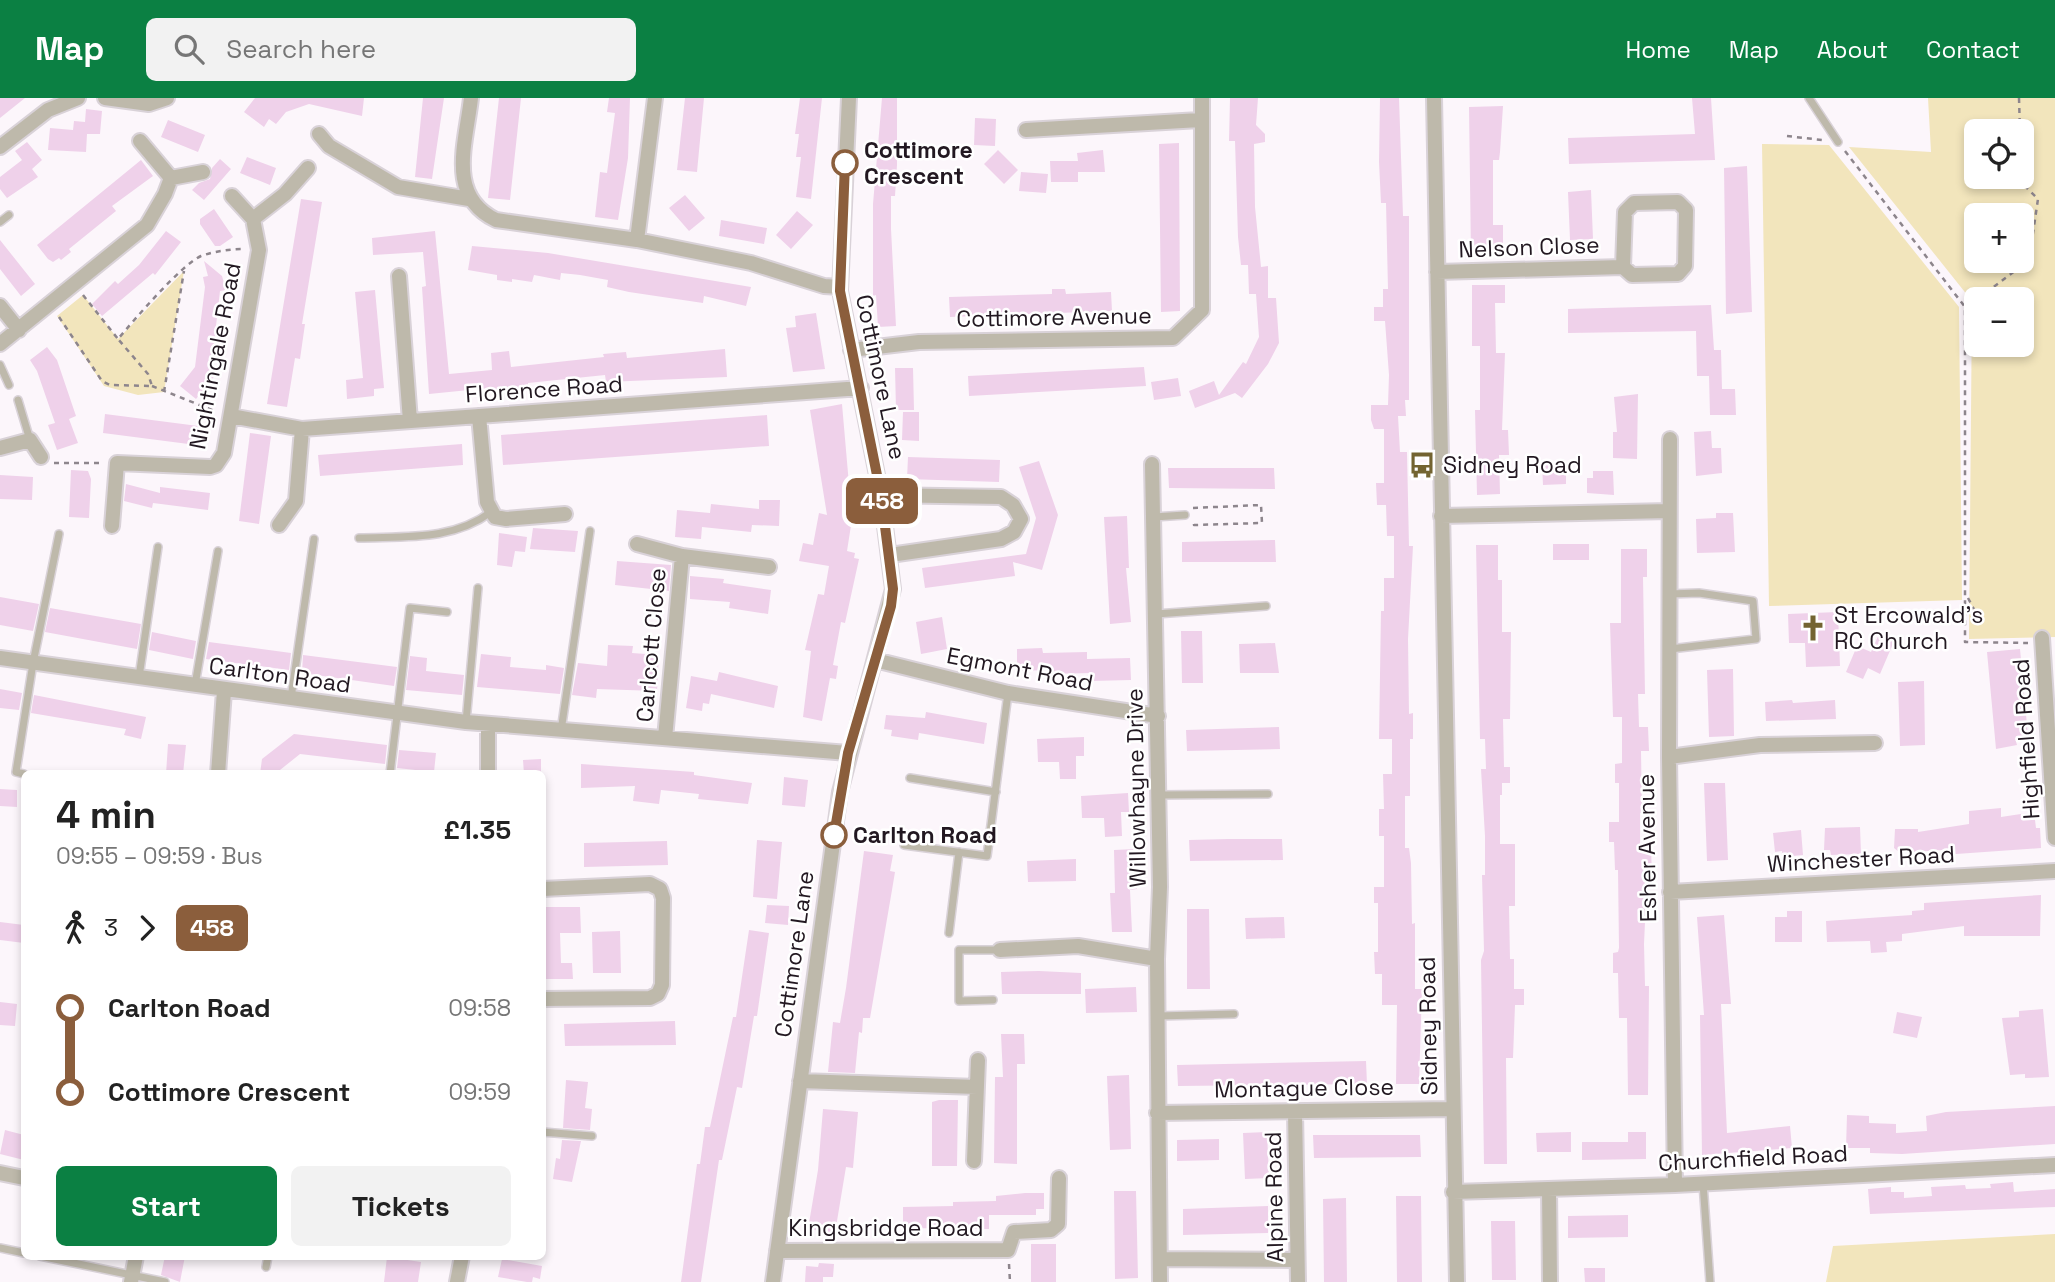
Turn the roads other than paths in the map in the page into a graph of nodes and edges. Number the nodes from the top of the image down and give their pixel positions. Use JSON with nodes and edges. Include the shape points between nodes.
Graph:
{"nodes":[{"id":1,"x":78,"y":98,"type":"edge"},
{"id":2,"x":105,"y":98,"type":"edge"},
{"id":3,"x":167,"y":98,"type":"edge"},
{"id":4,"x":471,"y":98,"type":"edge"},
{"id":5,"x":655,"y":98,"type":"edge"},
{"id":6,"x":849,"y":98,"type":"edge"},
{"id":7,"x":1202,"y":98,"type":"edge"},
{"id":8,"x":1434,"y":98,"type":"edge"},
{"id":9,"x":1809,"y":98,"type":"edge"},
{"id":10,"x":1200,"y":120,"type":"junction"},
{"id":11,"x":1026,"y":130,"type":"dead end"},
{"id":12,"x":319,"y":134,"type":"dead end"},
{"id":13,"x":140,"y":141,"type":"dead end"},
{"id":14,"x":1838,"y":142,"type":"road end"},
{"id":15,"x":0,"y":147,"type":"edge"},
{"id":16,"x":307,"y":168,"type":"dead end"},
{"id":17,"x":203,"y":172,"type":"dead end"},
{"id":18,"x":171,"y":178,"type":"junction"},
{"id":19,"x":232,"y":197,"type":"dead end"},
{"id":20,"x":469,"y":199,"type":"junction"},
{"id":21,"x":9,"y":215,"type":"dead end"},
{"id":22,"x":253,"y":219,"type":"junction"},
{"id":23,"x":0,"y":222,"type":"edge"},
{"id":24,"x":637,"y":240,"type":"junction"},
{"id":25,"x":1623,"y":267,"type":"junction"},
{"id":26,"x":1437,"y":272,"type":"junction"},
{"id":27,"x":399,"y":276,"type":"dead end"},
{"id":28,"x":840,"y":287,"type":"junction"},
{"id":29,"x":0,"y":306,"type":"edge"},
{"id":30,"x":19,"y":330,"type":"junction"},
{"id":31,"x":0,"y":344,"type":"edge"},
{"id":32,"x":851,"y":350,"type":"junction"},
{"id":33,"x":0,"y":365,"type":"edge"},
{"id":34,"x":9,"y":385,"type":"dead end"},
{"id":35,"x":861,"y":388,"type":"junction"},
{"id":36,"x":18,"y":400,"type":"dead end"},
{"id":37,"x":232,"y":416,"type":"junction"},
{"id":38,"x":479,"y":416,"type":"junction"},
{"id":39,"x":410,"y":421,"type":"junction"},
{"id":40,"x":302,"y":429,"type":"junction"},
{"id":41,"x":1670,"y":439,"type":"dead end"},
{"id":42,"x":30,"y":440,"type":"junction"},
{"id":43,"x":0,"y":448,"type":"edge"},
{"id":44,"x":41,"y":457,"type":"road end"},
{"id":45,"x":1152,"y":464,"type":"dead end"},
{"id":46,"x":881,"y":495,"type":"junction"},
{"id":47,"x":1669,"y":511,"type":"junction"},
{"id":48,"x":491,"y":513,"type":"junction"},
{"id":49,"x":565,"y":514,"type":"dead end"},
{"id":50,"x":1185,"y":516,"type":"dead end"},
{"id":51,"x":1441,"y":516,"type":"junction"},
{"id":52,"x":1154,"y":517,"type":"junction"},
{"id":53,"x":279,"y":525,"type":"dead end"},
{"id":54,"x":112,"y":526,"type":"dead end"},
{"id":55,"x":590,"y":531,"type":"dead end"},
{"id":56,"x":59,"y":534,"type":"dead end"},
{"id":57,"x":359,"y":538,"type":"dead end"},
{"id":58,"x":314,"y":539,"type":"dead end"},
{"id":59,"x":637,"y":544,"type":"dead end"},
{"id":60,"x":158,"y":547,"type":"dead end"},
{"id":61,"x":218,"y":551,"type":"dead end"},
{"id":62,"x":890,"y":555,"type":"junction"},
{"id":63,"x":682,"y":556,"type":"junction"},
{"id":64,"x":769,"y":567,"type":"dead end"},
{"id":65,"x":478,"y":588,"type":"dead end"},
{"id":66,"x":1669,"y":593,"type":"junction"},
{"id":67,"x":1266,"y":606,"type":"dead end"},
{"id":68,"x":447,"y":612,"type":"dead end"},
{"id":69,"x":1156,"y":614,"type":"junction"},
{"id":70,"x":2042,"y":640,"type":"road end"},
{"id":71,"x":1669,"y":649,"type":"junction"},
{"id":72,"x":0,"y":658,"type":"edge"},
{"id":73,"x":875,"y":660,"type":"junction"},
{"id":74,"x":33,"y":663,"type":"junction"},
{"id":75,"x":139,"y":679,"type":"junction"},
{"id":76,"x":195,"y":686,"type":"junction"},
{"id":77,"x":224,"y":691,"type":"junction"},
{"id":78,"x":1007,"y":693,"type":"junction"},
{"id":79,"x":290,"y":699,"type":"junction"},
{"id":80,"x":397,"y":713,"type":"junction"},
{"id":81,"x":1158,"y":716,"type":"junction"},
{"id":82,"x":466,"y":722,"type":"junction"},
{"id":83,"x":488,"y":724,"type":"junction"},
{"id":84,"x":561,"y":731,"type":"junction"},
{"id":85,"x":665,"y":738,"type":"junction"},
{"id":86,"x":1875,"y":743,"type":"dead end"},
{"id":87,"x":848,"y":753,"type":"junction"},
{"id":88,"x":1669,"y":757,"type":"junction"},
{"id":89,"x":218,"y":770,"type":"edge"},
{"id":90,"x":390,"y":770,"type":"edge"},
{"id":91,"x":488,"y":770,"type":"edge"},
{"id":92,"x":21,"y":773,"type":"edge"},
{"id":93,"x":910,"y":778,"type":"dead end"},
{"id":94,"x":996,"y":792,"type":"junction"},
{"id":95,"x":1268,"y":794,"type":"dead end"},
{"id":96,"x":1159,"y":795,"type":"junction"},
{"id":97,"x":2055,"y":838,"type":"edge"},
{"id":98,"x":904,"y":845,"type":"dead end"},
{"id":99,"x":959,"y":852,"type":"junction"},
{"id":100,"x":2055,"y":872,"type":"edge"},
{"id":101,"x":546,"y":889,"type":"edge"},
{"id":102,"x":1670,"y":892,"type":"junction"},
{"id":103,"x":949,"y":933,"type":"dead end"},
{"id":104,"x":1000,"y":950,"type":"joint"},
{"id":105,"x":1157,"y":959,"type":"junction"},
{"id":106,"x":546,"y":999,"type":"edge"},
{"id":107,"x":993,"y":1000,"type":"dead end"},
{"id":108,"x":1234,"y":1014,"type":"dead end"},
{"id":109,"x":1157,"y":1016,"type":"junction"},
{"id":110,"x":978,"y":1060,"type":"dead end"},
{"id":111,"x":800,"y":1081,"type":"junction"},
{"id":112,"x":977,"y":1087,"type":"junction"},
{"id":113,"x":1452,"y":1109,"type":"junction"},
{"id":114,"x":1295,"y":1112,"type":"junction"},
{"id":115,"x":1157,"y":1113,"type":"junction"},
{"id":116,"x":546,"y":1132,"type":"edge"},
{"id":117,"x":592,"y":1136,"type":"dead end"},
{"id":118,"x":974,"y":1161,"type":"dead end"},
{"id":119,"x":2055,"y":1165,"type":"edge"},
{"id":120,"x":0,"y":1173,"type":"edge"},
{"id":121,"x":21,"y":1177,"type":"edge"},
{"id":122,"x":1059,"y":1178,"type":"dead end"},
{"id":123,"x":1703,"y":1183,"type":"junction"},
{"id":124,"x":1675,"y":1185,"type":"junction"},
{"id":125,"x":1549,"y":1189,"type":"junction"},
{"id":126,"x":1453,"y":1192,"type":"junction"},
{"id":127,"x":0,"y":1248,"type":"edge"},
{"id":128,"x":777,"y":1251,"type":"junction"},
{"id":129,"x":21,"y":1252,"type":"edge"},
{"id":130,"x":1161,"y":1259,"type":"junction"},
{"id":131,"x":1297,"y":1259,"type":"junction"},
{"id":132,"x":56,"y":1260,"type":"edge"},
{"id":133,"x":135,"y":1260,"type":"edge"},
{"id":134,"x":267,"y":1260,"type":"edge"},
{"id":135,"x":458,"y":1260,"type":"edge"},
{"id":136,"x":266,"y":1267,"type":"dead end"},
{"id":137,"x":132,"y":1279,"type":"edge"},
{"id":138,"x":165,"y":1282,"type":"edge"},
{"id":139,"x":457,"y":1282,"type":"edge"},
{"id":140,"x":773,"y":1282,"type":"edge"},
{"id":141,"x":1160,"y":1282,"type":"edge"},
{"id":142,"x":1298,"y":1282,"type":"edge"},
{"id":143,"x":1457,"y":1282,"type":"edge"},
{"id":144,"x":1550,"y":1282,"type":"edge"},
{"id":145,"x":1710,"y":1282,"type":"edge"}],
"edges":[{"from":1,"to":15,"type":"street","via":[[48,110]]},
{"from":2,"to":3,"type":"street","via":[[149,104]]},
{"from":4,"to":20,"type":"street","via":[[463,172]]},
{"from":5,"to":24,"type":"street"},
{"from":6,"to":28,"type":"street","name":"Cottimore Lane"},
{"from":7,"to":10,"type":"street","name":"Cottimore Avenue"},
{"from":8,"to":26,"type":"street","name":"Sidney Road"},
{"from":9,"to":14,"type":"lane"},
{"from":10,"to":11,"type":"street"},
{"from":10,"to":32,"type":"street","name":"Cottimore Avenue","via":[[1202,310],[1173,338],[919,342]]},
{"from":12,"to":20,"type":"street","via":[[329,146],[398,187]]},
{"from":13,"to":18,"type":"street"},
{"from":16,"to":22,"type":"street","via":[[285,194]]},
{"from":17,"to":18,"type":"street"},
{"from":18,"to":30,"type":"street","via":[[147,225]]},
{"from":19,"to":22,"type":"street"},
{"from":20,"to":24,"type":"street","via":[[480,213],[496,220]]},
{"from":21,"to":23,"type":"lane"},
{"from":22,"to":37,"type":"street","name":"Nightingale Road","via":[[259,250]]},
{"from":24,"to":28,"type":"street"},
{"from":25,"to":25,"type":"street","name":"Nelson Close","via":[[1632,275],[1678,274],[1685,266],[1686,210],[1678,202],[1634,203],[1625,212]]},
{"from":25,"to":26,"type":"street","name":"Nelson Close"},
{"from":26,"to":51,"type":"street","name":"Sidney Road"},
{"from":27,"to":39,"type":"street"},
{"from":28,"to":32,"type":"street","name":"Cottimore Lane"},
{"from":29,"to":30,"type":"street"},
{"from":30,"to":31,"type":"street"},
{"from":32,"to":35,"type":"street","name":"Cottimore Lane"},
{"from":33,"to":34,"type":"lane"},
{"from":35,"to":38,"type":"street","name":"Florence Road"},
{"from":35,"to":46,"type":"street","name":"Cottimore Lane"},
{"from":36,"to":42,"type":"lane"},
{"from":37,"to":40,"type":"street","name":"Florence Road"},
{"from":37,"to":54,"type":"street","name":"Nightingale Road","via":[[224,453],[216,465],[117,463]]},
{"from":38,"to":39,"type":"street","name":"Florence Road"},
{"from":38,"to":48,"type":"street"},
{"from":39,"to":40,"type":"street","name":"Florence Road"},
{"from":40,"to":53,"type":"street","via":[[296,501]]},
{"from":41,"to":47,"type":"street","name":"Esher Avenue"},
{"from":42,"to":43,"type":"street"},
{"from":42,"to":44,"type":"street"},
{"from":45,"to":52,"type":"street","name":"Willowhayne Drive"},
{"from":46,"to":62,"type":"street","name":"Cottimore Lane"},
{"from":46,"to":62,"type":"street","via":[[1001,497],[1021,519],[1014,532],[1001,540]]},
{"from":47,"to":51,"type":"street"},
{"from":47,"to":66,"type":"street","name":"Esher Avenue"},
{"from":48,"to":49,"type":"street","via":[[500,519]]},
{"from":48,"to":57,"type":"lane","via":[[450,533]]},
{"from":50,"to":52,"type":"lane"},
{"from":51,"to":113,"type":"street","name":"Sidney Road"},
{"from":52,"to":69,"type":"street","name":"Willowhayne Drive"},
{"from":55,"to":84,"type":"lane"},
{"from":56,"to":74,"type":"lane"},
{"from":58,"to":79,"type":"lane"},
{"from":59,"to":63,"type":"street","name":"Carlcott Close"},
{"from":60,"to":75,"type":"lane"},
{"from":61,"to":76,"type":"lane"},
{"from":62,"to":73,"type":"street","name":"Cottimore Lane","via":[[891,606]]},
{"from":63,"to":64,"type":"street","name":"Carlcott Close"},
{"from":63,"to":85,"type":"street","name":"Carlcott Close"},
{"from":65,"to":82,"type":"lane"},
{"from":66,"to":71,"type":"street","name":"Esher Avenue"},
{"from":66,"to":71,"type":"lane","via":[[1753,601],[1756,639]]},
{"from":67,"to":69,"type":"lane"},
{"from":68,"to":80,"type":"lane","via":[[411,608]]},
{"from":69,"to":81,"type":"street","name":"Willowhayne Drive"},
{"from":70,"to":97,"type":"street","name":"Highfield Road"},
{"from":71,"to":88,"type":"street","name":"Esher Avenue"},
{"from":72,"to":74,"type":"street","name":"Carlton Road"},
{"from":73,"to":78,"type":"street","name":"Egmont Road"},
{"from":73,"to":87,"type":"street","name":"Cottimore Lane"},
{"from":74,"to":75,"type":"street","name":"Carlton Road"},
{"from":74,"to":92,"type":"lane","via":[[16,772]]},
{"from":75,"to":76,"type":"street","name":"Carlton Road"},
{"from":76,"to":77,"type":"street","name":"Carlton Road"},
{"from":77,"to":79,"type":"street","name":"Carlton Road"},
{"from":77,"to":89,"type":"street"},
{"from":78,"to":81,"type":"street","name":"Egmont Road"},
{"from":78,"to":94,"type":"lane"},
{"from":79,"to":80,"type":"street","name":"Carlton Road"},
{"from":80,"to":82,"type":"street","name":"Carlton Road"},
{"from":80,"to":90,"type":"lane"},
{"from":81,"to":96,"type":"street","name":"Willowhayne Drive"},
{"from":82,"to":83,"type":"street","name":"Carlton Road"},
{"from":83,"to":84,"type":"street","name":"Carlton Road"},
{"from":83,"to":91,"type":"street"},
{"from":84,"to":85,"type":"street","name":"Carlton Road"},
{"from":85,"to":87,"type":"street","name":"Carlton Road"},
{"from":86,"to":88,"type":"street","via":[[1760,745]]},
{"from":87,"to":111,"type":"street","name":"Cottimore Lane"},
{"from":88,"to":102,"type":"street","name":"Esher Avenue"},
{"from":93,"to":94,"type":"lane"},
{"from":94,"to":99,"type":"lane","via":[[987,856]]},
{"from":95,"to":96,"type":"lane"},
{"from":96,"to":105,"type":"street","name":"Willowhayne Drive"},
{"from":98,"to":99,"type":"lane"},
{"from":99,"to":103,"type":"lane"},
{"from":100,"to":102,"type":"street","name":"Winchester Road"},
{"from":101,"to":106,"type":"street","via":[[650,884],[660,889],[663,898],[662,985],[658,994],[650,998]]},
{"from":102,"to":124,"type":"street","name":"Esher Avenue"},
{"from":104,"to":105,"type":"street","via":[[1078,946]]},
{"from":104,"to":107,"type":"lane","via":[[959,950],[959,1001]]},
{"from":105,"to":109,"type":"street","name":"Willowhayne Drive"},
{"from":108,"to":109,"type":"lane"},
{"from":109,"to":115,"type":"street","name":"Willowhayne Drive"},
{"from":110,"to":112,"type":"street"},
{"from":111,"to":112,"type":"street"},
{"from":111,"to":128,"type":"street","name":"Cottimore Lane"},
{"from":112,"to":118,"type":"street"},
{"from":113,"to":114,"type":"street","name":"Montague Close"},
{"from":113,"to":126,"type":"street","name":"Sidney Road"},
{"from":114,"to":115,"type":"street","name":"Montague Close"},
{"from":114,"to":131,"type":"street","name":"Alpine Road"},
{"from":115,"to":130,"type":"street","name":"Willowhayne Drive"},
{"from":116,"to":117,"type":"lane"},
{"from":119,"to":123,"type":"street","name":"Churchfield Road"},
{"from":120,"to":121,"type":"street"},
{"from":122,"to":128,"type":"street","name":"Kingsbridge Road","via":[[1058,1224],[1051,1230],[1014,1231],[1008,1250]]},
{"from":123,"to":124,"type":"street","name":"Churchfield Road"},
{"from":123,"to":145,"type":"lane"},
{"from":124,"to":125,"type":"street","name":"Churchfield Road"},
{"from":125,"to":126,"type":"street","name":"Churchfield Road"},
{"from":125,"to":144,"type":"street"},
{"from":126,"to":143,"type":"street","name":"Sidney Road"},
{"from":127,"to":129,"type":"lane"},
{"from":128,"to":140,"type":"street","name":"Cottimore Lane"},
{"from":130,"to":131,"type":"street"},
{"from":130,"to":141,"type":"street","name":"Willowhayne Drive"},
{"from":131,"to":142,"type":"street","name":"Alpine Road"},
{"from":132,"to":137,"type":"lane"},
{"from":133,"to":137,"type":"street"},
{"from":134,"to":136,"type":"lane"},
{"from":135,"to":139,"type":"street"},
{"from":137,"to":138,"type":"lane"}]}
